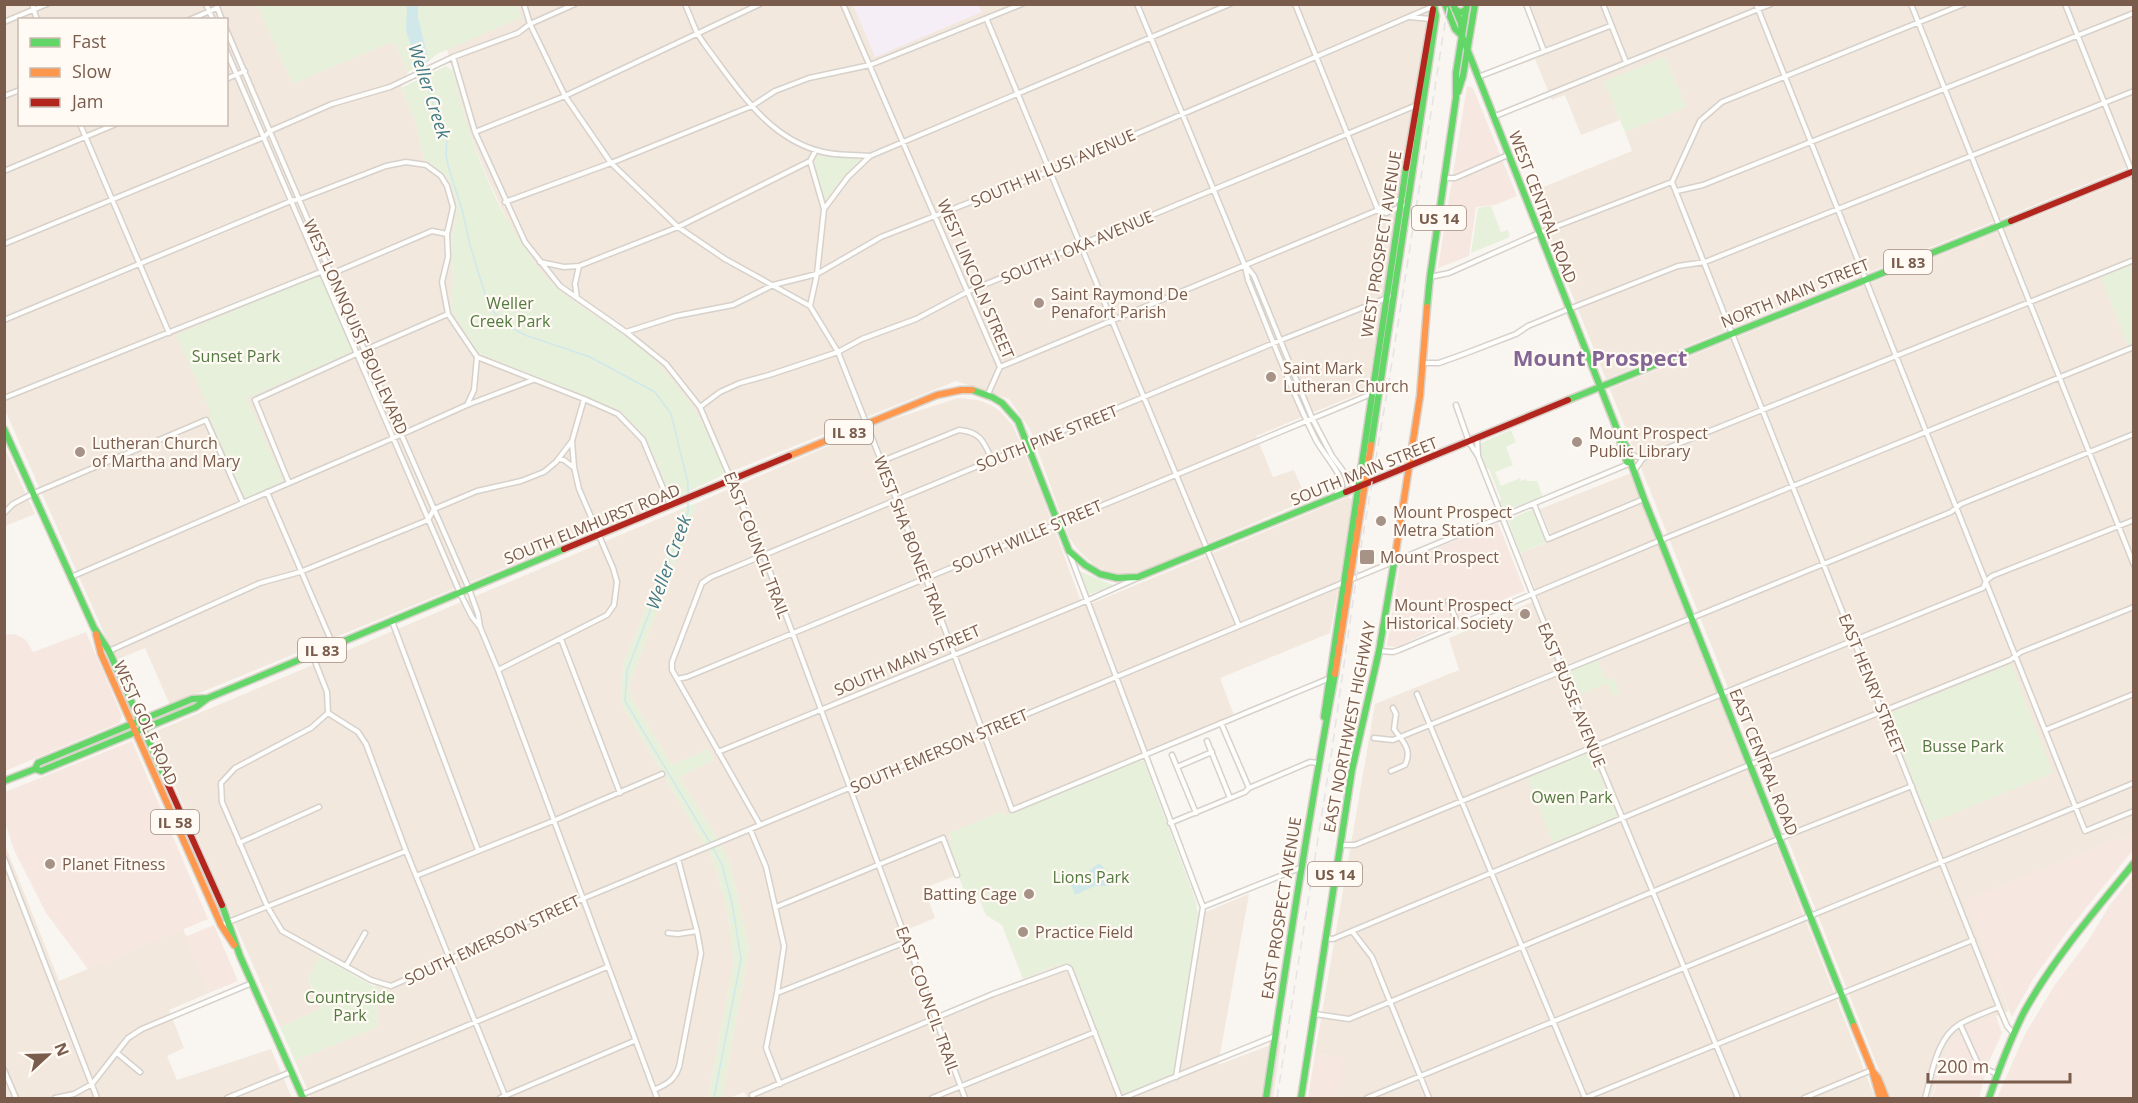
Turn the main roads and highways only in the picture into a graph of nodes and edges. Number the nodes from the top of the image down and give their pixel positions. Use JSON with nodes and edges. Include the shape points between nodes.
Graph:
{"nodes":[{"id":1,"x":1475,"y":4,"type":"edge"},
{"id":2,"x":1434,"y":5,"type":"edge"},
{"id":3,"x":1450,"y":7,"type":"edge"},
{"id":4,"x":1466,"y":7,"type":"edge"},
{"id":5,"x":1433,"y":18,"type":"junction"},
{"id":6,"x":1462,"y":36,"type":"junction"},
{"id":7,"x":1467,"y":50,"type":"junction"},
{"id":8,"x":1456,"y":98,"type":"junction"},
{"id":9,"x":2133,"y":173,"type":"edge"},
{"id":10,"x":1600,"y":388,"type":"junction"},
{"id":11,"x":1375,"y":394,"type":"junction"},
{"id":12,"x":4,"y":429,"type":"edge"},
{"id":13,"x":1620,"y":437,"type":"junction"},
{"id":14,"x":1630,"y":463,"type":"junction"},
{"id":15,"x":1408,"y":468,"type":"junction"},
{"id":16,"x":1359,"y":487,"type":"junction"},
{"id":17,"x":1101,"y":576,"type":"joint"},
{"id":18,"x":95,"y":629,"type":"junction"},
{"id":19,"x":208,"y":698,"type":"junction"},
{"id":20,"x":140,"y":721,"type":"junction"},
{"id":21,"x":132,"y":724,"type":"junction"},
{"id":22,"x":143,"y":729,"type":"junction"},
{"id":23,"x":135,"y":732,"type":"junction"},
{"id":24,"x":35,"y":768,"type":"junction"},
{"id":25,"x":4,"y":781,"type":"edge"},
{"id":26,"x":2133,"y":863,"type":"edge"},
{"id":27,"x":240,"y":956,"type":"junction"},
{"id":28,"x":1872,"y":1071,"type":"junction"},
{"id":29,"x":302,"y":1097,"type":"edge"},
{"id":30,"x":1266,"y":1098,"type":"edge"},
{"id":31,"x":1301,"y":1098,"type":"edge"},
{"id":32,"x":1880,"y":1098,"type":"edge"},
{"id":33,"x":1886,"y":1098,"type":"edge"},
{"id":34,"x":1989,"y":1098,"type":"edge"}],
"edges":[{"from":1,"to":7,"type":"main road","number":"US 14"},
{"from":2,"to":5,"type":"main road","name":"WEST PROSPECT AVENUE"},
{"from":3,"to":4,"type":"main road","via":[[1461,12]]},
{"from":3,"to":5,"type":"main road","via":[[1439,10]]},
{"from":3,"to":6,"type":"main road","name":"WEST CENTRAL ROAD","via":[[1455,29]]},
{"from":4,"to":6,"type":"main road","number":"US 14"},
{"from":5,"to":11,"type":"main road","name":"WEST PROSPECT AVENUE"},
{"from":6,"to":7,"type":"main road","name":"WEST CENTRAL ROAD"},
{"from":6,"to":8,"type":"main road","number":"US 14"},
{"from":7,"to":8,"type":"main road","number":"US 14"},
{"from":7,"to":10,"type":"main road","name":"WEST CENTRAL ROAD"},
{"from":8,"to":15,"type":"main road","number":"US 14"},
{"from":9,"to":10,"type":"main road","name":"NORTH MAIN STREET","number":"IL 83"},
{"from":10,"to":13,"type":"main road","name":"EAST CENTRAL ROAD"},
{"from":10,"to":15,"type":"main road","name":"SOUTH MAIN STREET","number":"IL 83"},
{"from":11,"to":16,"type":"main road","name":"WEST PROSPECT AVENUE"},
{"from":11,"to":16,"type":"main road","name":"WEST PROSPECT AVENUE"},
{"from":12,"to":18,"type":"main road","name":"WEST GOLF ROAD","number":"IL 58"},
{"from":13,"to":14,"type":"main road","name":"EAST CENTRAL ROAD"},
{"from":13,"to":14,"type":"main road","name":"EAST CENTRAL ROAD"},
{"from":14,"to":28,"type":"main road","name":"EAST CENTRAL ROAD"},
{"from":15,"to":16,"type":"main road","name":"SOUTH MAIN STREET","number":"IL 83"},
{"from":15,"to":31,"type":"main road","name":"EAST NORTHWEST HIGHWAY","number":"US 14","via":[[1379,651],[1354,755]]},
{"from":16,"to":17,"type":"main road","name":"SOUTH MAIN STREET","number":"IL 83","via":[[1138,577]]},
{"from":16,"to":30,"type":"main road","name":"EAST PROSPECT AVENUE"},
{"from":17,"to":19,"type":"main road","name":"SOUTH ELMHURST ROAD","number":"IL 83","via":[[1069,552],[1013,413],[988,394],[960,388]]},
{"from":18,"to":20,"type":"main road","name":"WEST GOLF ROAD","number":"IL 58"},
{"from":18,"to":21,"type":"main road","name":"WEST GOLF ROAD","number":"IL 58","via":[[101,654]]},
{"from":19,"to":20,"type":"main road","name":"SOUTH ELMHURST ROAD","number":"IL 83","via":[[192,699]]},
{"from":19,"to":22,"type":"main road","name":"SOUTH ELMHURST ROAD","number":"IL 83"},
{"from":20,"to":21,"type":"main road","name":"SOUTH ELMHURST ROAD","number":"IL 83"},
{"from":20,"to":22,"type":"main road","name":"WEST GOLF ROAD","number":"IL 58"},
{"from":21,"to":23,"type":"main road","name":"WEST GOLF ROAD","number":"IL 58"},
{"from":21,"to":24,"type":"main road","name":"SOUTH ELMHURST ROAD","number":"IL 83","via":[[38,763]]},
{"from":22,"to":23,"type":"main road","name":"SOUTH ELMHURST ROAD","number":"IL 83"},
{"from":22,"to":27,"type":"main road","name":"WEST GOLF ROAD","number":"IL 58","via":[[229,921]]},
{"from":23,"to":24,"type":"main road","name":"SOUTH ELMHURST ROAD","number":"IL 83","via":[[41,771]]},
{"from":23,"to":27,"type":"main road","name":"WEST GOLF ROAD","number":"IL 58","via":[[221,925]]},
{"from":24,"to":25,"type":"main road","name":"SOUTH ELMHURST ROAD","number":"IL 83"},
{"from":26,"to":34,"type":"main road","via":[[2069,943],[2024,1012]]},
{"from":27,"to":29,"type":"main road","name":"WEST GOLF ROAD","number":"IL 58"},
{"from":28,"to":32,"type":"main road","name":"EAST CENTRAL ROAD"},
{"from":28,"to":33,"type":"main road","name":"EAST CENTRAL ROAD"}]}
